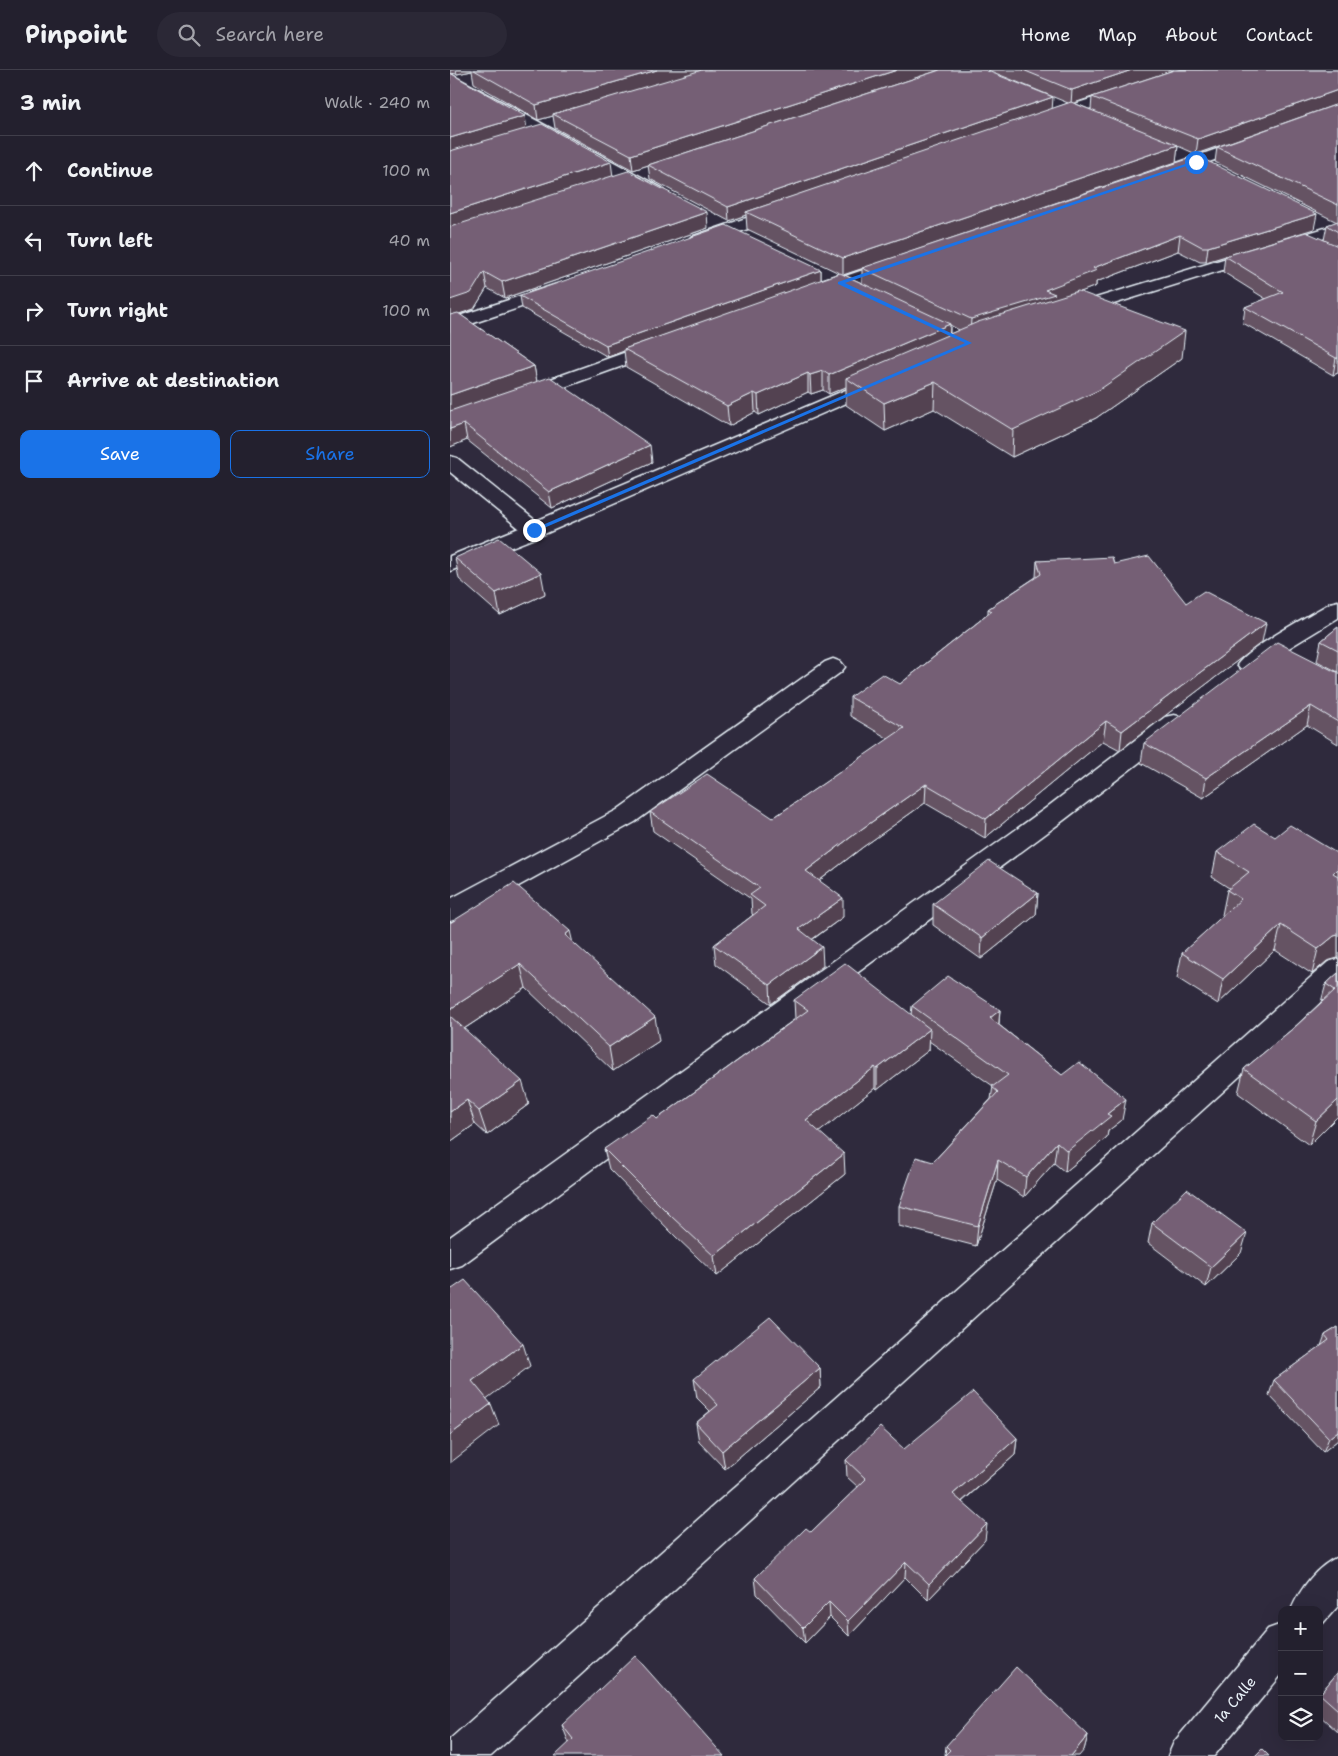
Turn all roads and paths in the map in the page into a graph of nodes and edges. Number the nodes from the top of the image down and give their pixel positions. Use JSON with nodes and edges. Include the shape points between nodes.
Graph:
{"nodes":[{"id":1,"x":1194,"y":70,"type":"edge"},
{"id":2,"x":482,"y":76,"type":"edge"},
{"id":3,"x":452,"y":85,"type":"edge"},
{"id":4,"x":1050,"y":104,"type":"edge"},
{"id":5,"x":1068,"y":111,"type":"junction"},
{"id":6,"x":1086,"y":118,"type":"edge"},
{"id":7,"x":1031,"y":124,"type":"edge"},
{"id":8,"x":1267,"y":136,"type":"edge"},
{"id":9,"x":1178,"y":155,"type":"edge"},
{"id":10,"x":1196,"y":162,"type":"junction"},
{"id":11,"x":1213,"y":171,"type":"edge"},
{"id":12,"x":650,"y":172,"type":"edge"},
{"id":13,"x":631,"y":178,"type":"junction"},
{"id":14,"x":1149,"y":178,"type":"edge"},
{"id":15,"x":613,"y":184,"type":"edge"},
{"id":16,"x":672,"y":200,"type":"edge"},
{"id":17,"x":795,"y":206,"type":"edge"},
{"id":18,"x":713,"y":221,"type":"dead end"},
{"id":19,"x":1317,"y":222,"type":"edge"},
{"id":20,"x":730,"y":230,"type":"junction"},
{"id":21,"x":1336,"y":230,"type":"edge"},
{"id":22,"x":747,"y":238,"type":"edge"},
{"id":23,"x":1304,"y":240,"type":"junction"},
{"id":24,"x":683,"y":246,"type":"edge"},
{"id":25,"x":1321,"y":249,"type":"edge"},
{"id":26,"x":915,"y":258,"type":"edge"},
{"id":27,"x":823,"y":275,"type":"edge"},
{"id":28,"x":840,"y":283,"type":"junction"},
{"id":29,"x":570,"y":284,"type":"edge"},
{"id":30,"x":858,"y":291,"type":"edge"},
{"id":31,"x":804,"y":296,"type":"edge"},
{"id":32,"x":1055,"y":317,"type":"edge"},
{"id":33,"x":450,"y":325,"type":"edge"},
{"id":34,"x":676,"y":341,"type":"edge"},
{"id":35,"x":896,"y":375,"type":"edge"},
{"id":36,"x":504,"y":402,"type":"edge"},
{"id":37,"x":450,"y":462,"type":"edge"},
{"id":38,"x":534,"y":530,"type":"junction"},
{"id":39,"x":450,"y":564,"type":"edge"},
{"id":40,"x":1338,"y":608,"type":"edge"},
{"id":41,"x":1271,"y":649,"type":"junction"},
{"id":42,"x":1296,"y":662,"type":"edge"},
{"id":43,"x":833,"y":667,"type":"dead end"},
{"id":44,"x":1232,"y":678,"type":"edge"},
{"id":45,"x":1194,"y":708,"type":"edge"},
{"id":46,"x":450,"y":911,"type":"edge"},
{"id":47,"x":1338,"y":970,"type":"edge"},
{"id":48,"x":450,"y":1256,"type":"edge"},
{"id":49,"x":1338,"y":1576,"type":"edge"},
{"id":50,"x":1313,"y":1606,"type":"edge"},
{"id":51,"x":1278,"y":1648,"type":"edge"},
{"id":52,"x":461,"y":1756,"type":"edge"},
{"id":53,"x":1188,"y":1756,"type":"edge"}],
"edges":[{"from":1,"to":5,"type":"street"},
{"from":2,"to":3,"type":"street"},
{"from":3,"to":13,"type":"street","via":[[471,90]]},
{"from":4,"to":5,"type":"street"},
{"from":5,"to":6,"type":"street"},
{"from":5,"to":7,"type":"street"},
{"from":8,"to":10,"type":"street"},
{"from":9,"to":10,"type":"street"},
{"from":10,"to":11,"type":"street"},
{"from":10,"to":14,"type":"street"},
{"from":12,"to":13,"type":"street"},
{"from":13,"to":15,"type":"street"},
{"from":13,"to":16,"type":"street"},
{"from":17,"to":20,"type":"street"},
{"from":18,"to":20,"type":"street"},
{"from":19,"to":21,"type":"street"},
{"from":20,"to":22,"type":"street"},
{"from":20,"to":24,"type":"street"},
{"from":21,"to":23,"type":"street"},
{"from":23,"to":25,"type":"street"},
{"from":23,"to":32,"type":"street"},
{"from":26,"to":28,"type":"street"},
{"from":27,"to":28,"type":"street"},
{"from":28,"to":30,"type":"street"},
{"from":28,"to":31,"type":"street"},
{"from":29,"to":33,"type":"street"},
{"from":34,"to":36,"type":"street"},
{"from":35,"to":38,"type":"street"},
{"from":37,"to":38,"type":"street"},
{"from":38,"to":39,"type":"street"},
{"from":40,"to":41,"type":"street"},
{"from":41,"to":42,"type":"street"},
{"from":41,"to":44,"type":"street"},
{"from":43,"to":46,"type":"street","via":[[626,816]]},
{"from":45,"to":48,"type":"street","via":[[1055,814]]},
{"from":47,"to":52,"type":"street"},
{"from":49,"to":50,"type":"street"},
{"from":51,"to":53,"type":"street","name":"1a Calle"}]}
